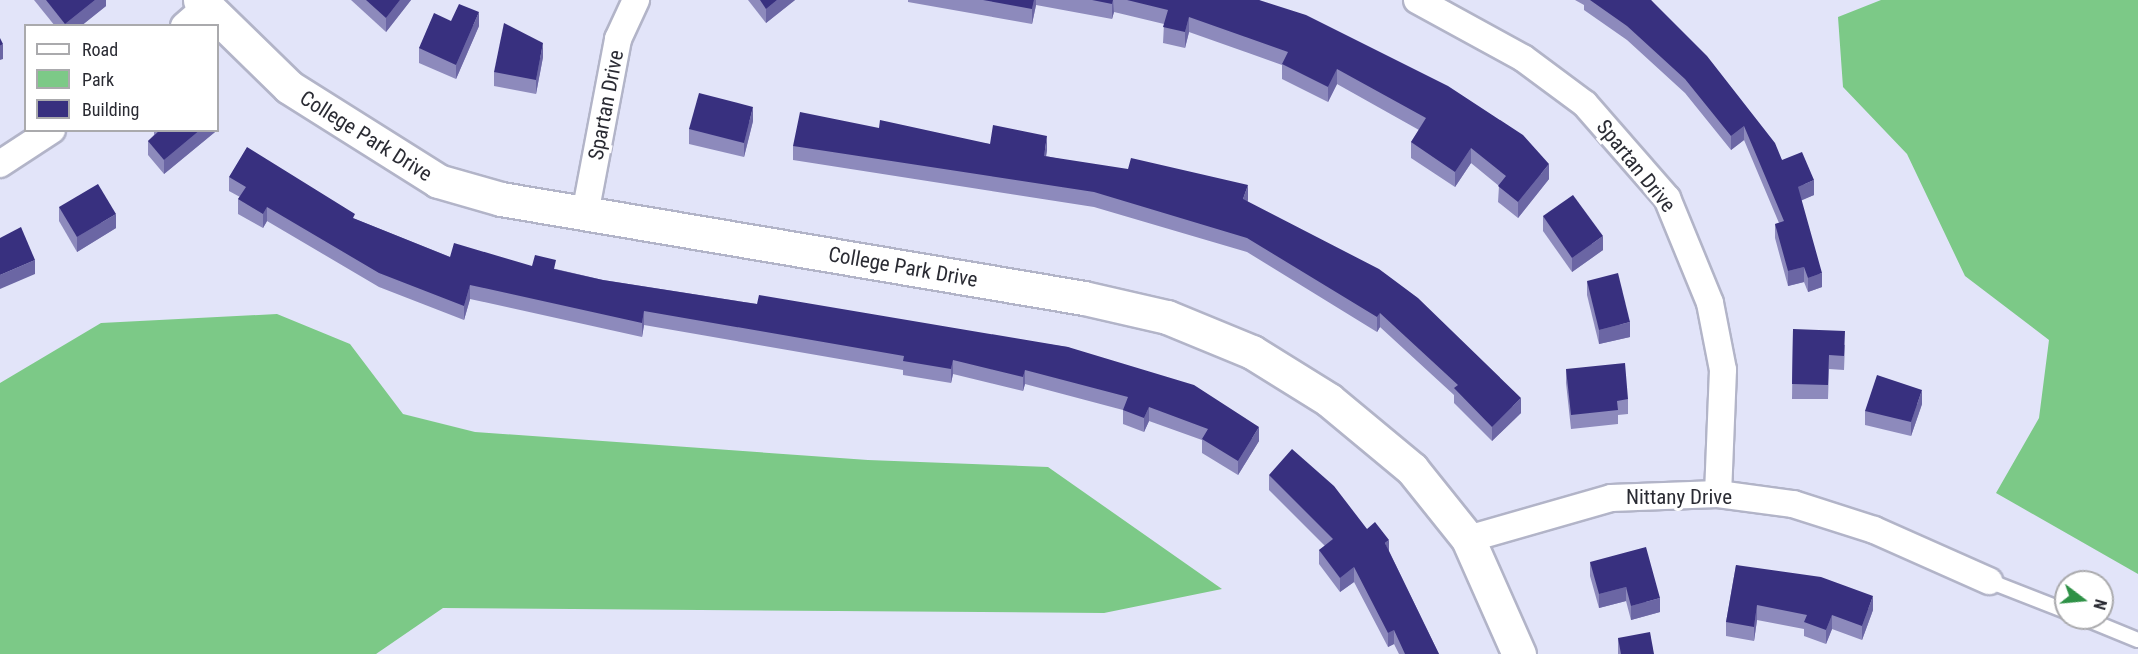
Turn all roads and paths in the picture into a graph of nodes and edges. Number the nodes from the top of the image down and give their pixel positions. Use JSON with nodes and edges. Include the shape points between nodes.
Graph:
{"nodes":[{"id":1,"x":636,"y":0,"type":"edge"},
{"id":2,"x":1417,"y":0,"type":"edge"},
{"id":3,"x":196,"y":11,"type":"edge"},
{"id":4,"x":212,"y":24,"type":"edge"},
{"id":5,"x":219,"y":30,"type":"edge"},
{"id":6,"x":49,"y":132,"type":"edge"},
{"id":7,"x":0,"y":164,"type":"edge"},
{"id":8,"x":585,"y":214,"type":"junction"},
{"id":9,"x":1718,"y":494,"type":"junction"},
{"id":10,"x":1468,"y":539,"type":"junction"},
{"id":11,"x":1989,"y":581,"type":"joint"},
{"id":12,"x":2054,"y":606,"type":"edge"},
{"id":13,"x":2113,"y":630,"type":"edge"},
{"id":14,"x":2138,"y":640,"type":"edge"},
{"id":15,"x":1519,"y":654,"type":"edge"}],
"edges":[{"from":1,"to":8,"type":"street","name":"Spartan Drive","via":[[618,39]]},
{"from":2,"to":9,"type":"street","name":"Spartan Drive","via":[[1523,58],[1585,104],[1667,198],[1710,303],[1723,370]]},
{"from":3,"to":4,"type":"street","name":"College Park Drive"},
{"from":5,"to":8,"type":"street","name":"College Park Drive","via":[[289,87],[428,176],[501,199]]},
{"from":6,"to":7,"type":"street"},
{"from":8,"to":10,"type":"street","name":"College Park Drive","via":[[1084,298],[1167,317],[1252,352],[1329,400],[1412,469]]},
{"from":9,"to":10,"type":"street","name":"Nittany Drive","via":[[1611,498]]},
{"from":9,"to":11,"type":"street","name":"Nittany Drive","via":[[1793,504],[1864,527]]},
{"from":10,"to":15,"type":"street","name":"College Park Drive"},
{"from":11,"to":12,"type":"lane"},
{"from":13,"to":14,"type":"lane"}]}
